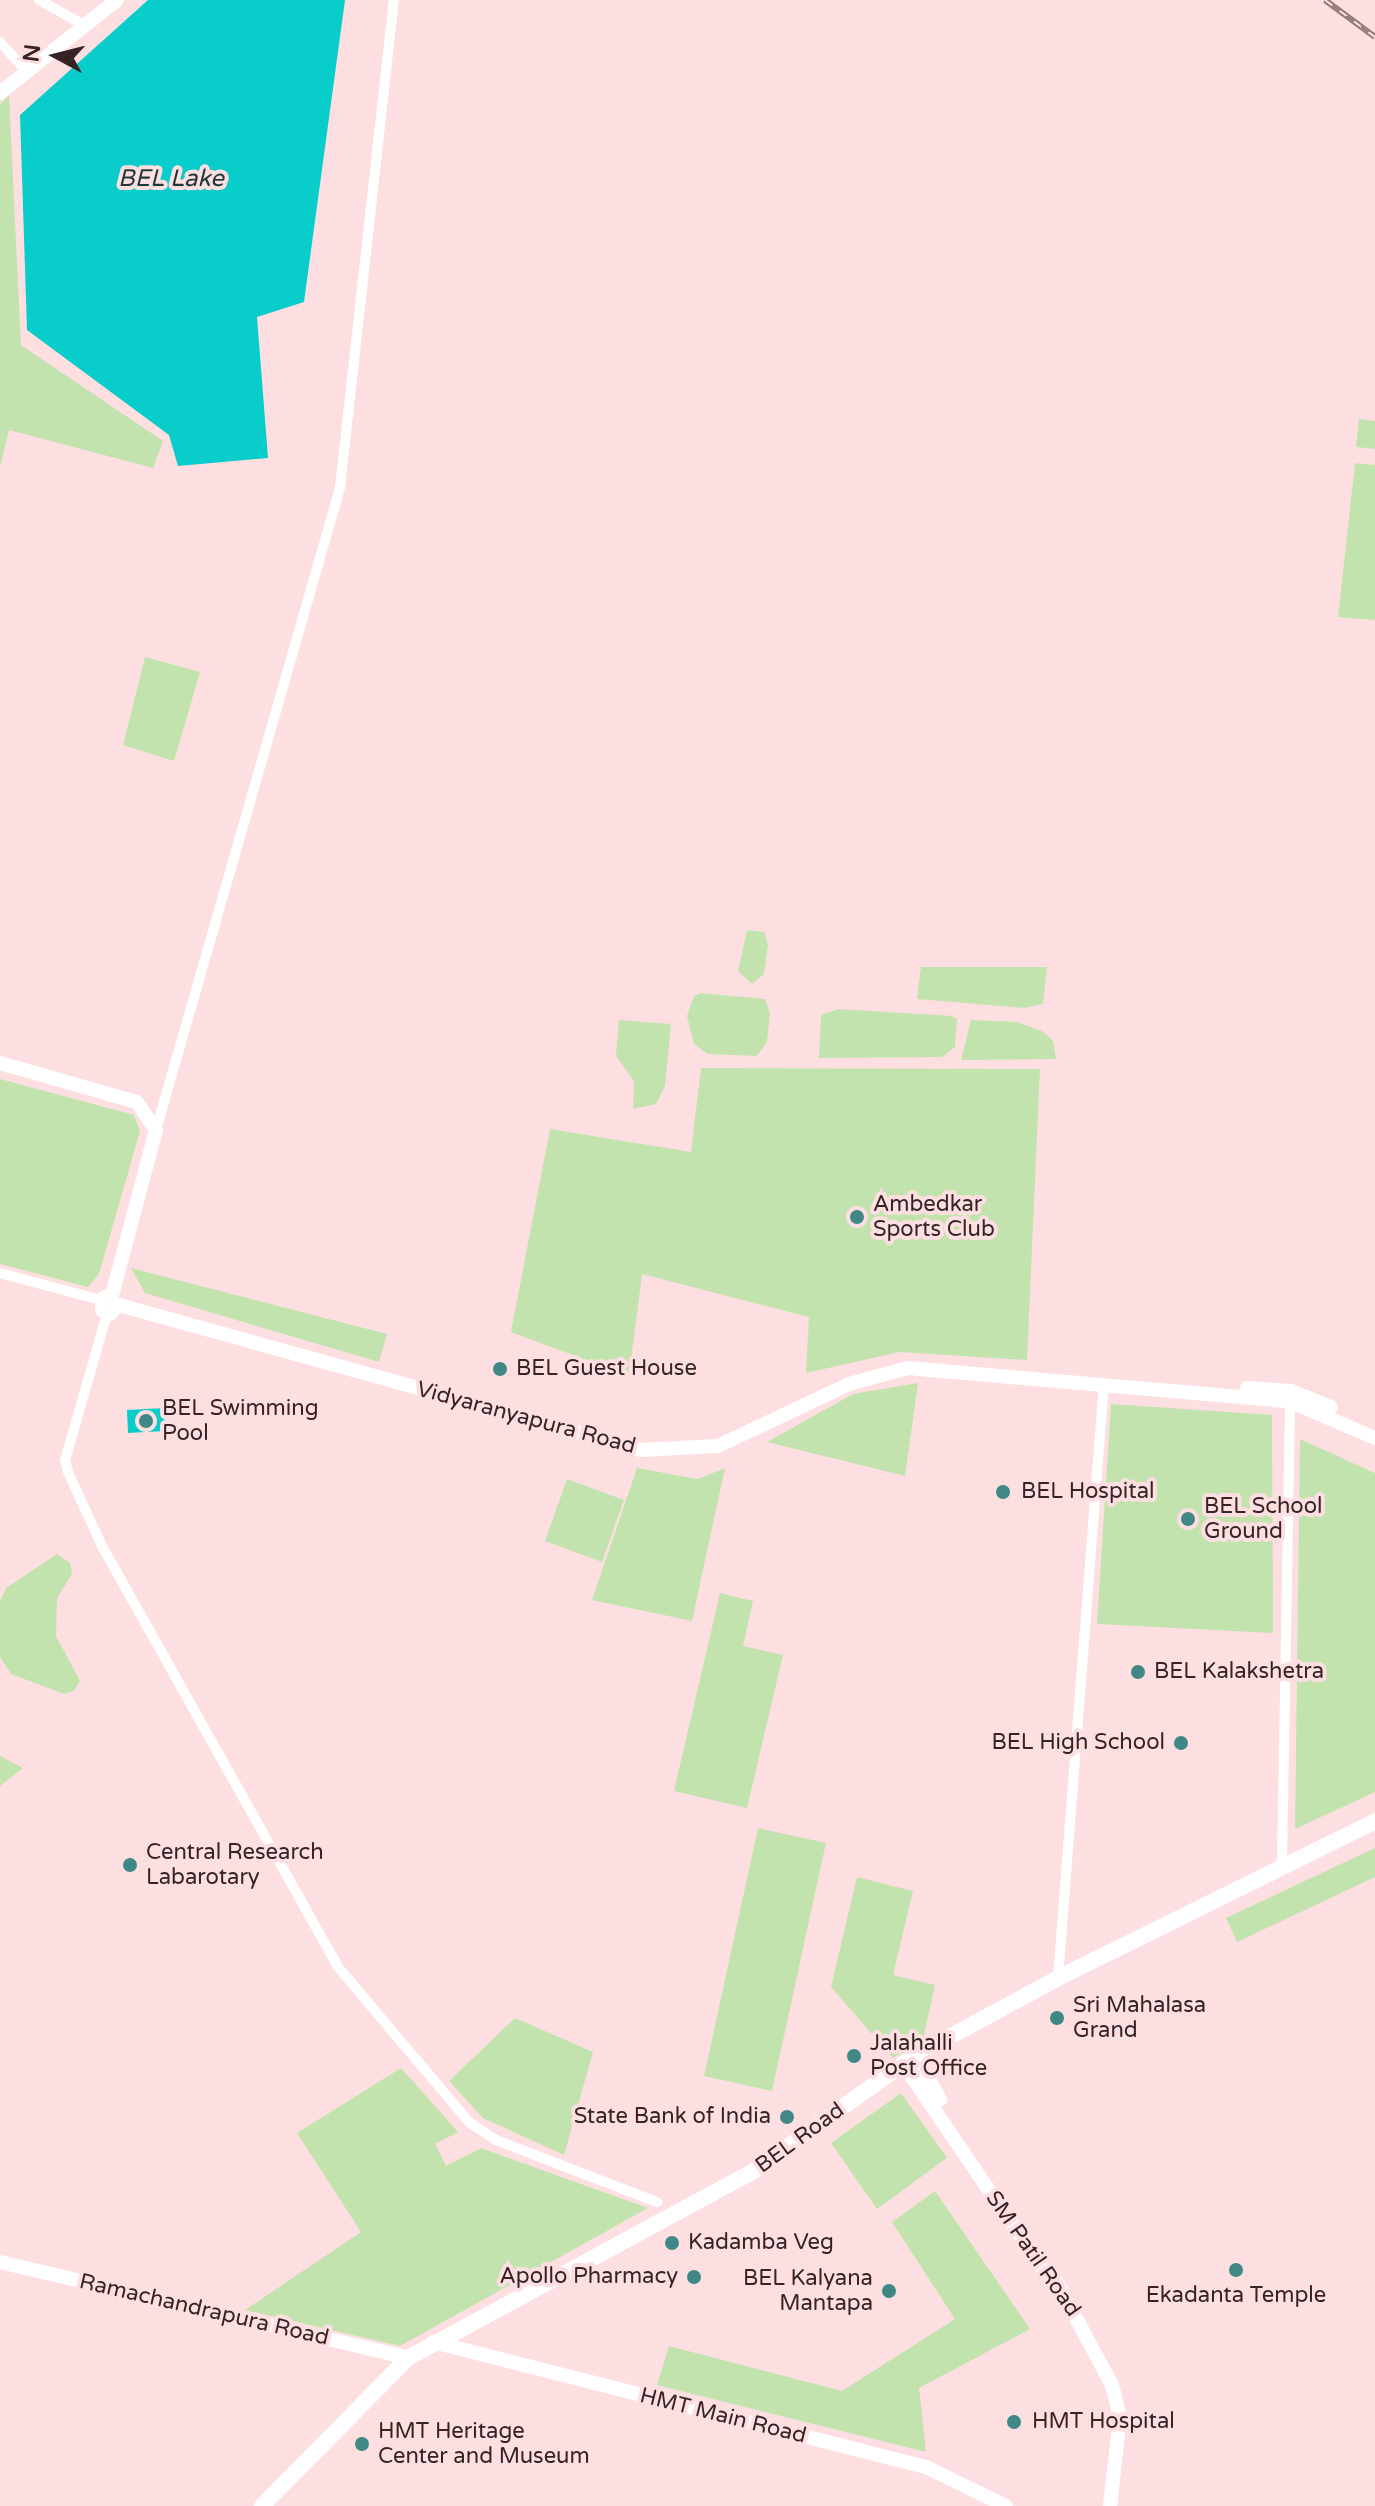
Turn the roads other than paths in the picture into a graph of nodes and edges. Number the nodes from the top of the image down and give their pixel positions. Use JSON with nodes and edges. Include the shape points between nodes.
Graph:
{"nodes":[{"id":1,"x":39,"y":0,"type":"edge"},
{"id":2,"x":117,"y":0,"type":"edge"},
{"id":3,"x":394,"y":0,"type":"edge"},
{"id":4,"x":84,"y":25,"type":"junction"},
{"id":5,"x":0,"y":42,"type":"edge"},
{"id":6,"x":27,"y":72,"type":"junction"},
{"id":7,"x":0,"y":93,"type":"edge"},
{"id":8,"x":0,"y":1063,"type":"edge"},
{"id":9,"x":156,"y":1130,"type":"junction"},
{"id":10,"x":0,"y":1273,"type":"edge"},
{"id":11,"x":110,"y":1304,"type":"junction"},
{"id":12,"x":1104,"y":1383,"type":"junction"},
{"id":13,"x":1290,"y":1396,"type":"junction"},
{"id":14,"x":1375,"y":1428,"type":"edge"},
{"id":15,"x":1375,"y":1438,"type":"edge"},
{"id":16,"x":1375,"y":1821,"type":"edge"},
{"id":17,"x":1282,"y":1864,"type":"junction"},
{"id":18,"x":1058,"y":1978,"type":"junction"},
{"id":19,"x":909,"y":2060,"type":"junction"},
{"id":20,"x":657,"y":2202,"type":"dead end"},
{"id":21,"x":0,"y":2262,"type":"edge"},
{"id":22,"x":1054,"y":2277,"type":"junction"},
{"id":23,"x":433,"y":2342,"type":"junction"},
{"id":24,"x":408,"y":2358,"type":"junction"},
{"id":25,"x":262,"y":2506,"type":"edge"},
{"id":26,"x":1006,"y":2506,"type":"edge"},
{"id":27,"x":1110,"y":2506,"type":"edge"}],
"edges":[{"from":1,"to":4,"type":"street"},
{"from":2,"to":4,"type":"street"},
{"from":3,"to":9,"type":"street","via":[[340,488]]},
{"from":4,"to":6,"type":"street"},
{"from":5,"to":6,"type":"street"},
{"from":6,"to":7,"type":"street"},
{"from":8,"to":9,"type":"street","via":[[137,1102]]},
{"from":9,"to":11,"type":"street"},
{"from":10,"to":11,"type":"street"},
{"from":11,"to":12,"type":"street","name":"Vidyaranyapura Road","via":[[607,1443],[660,1452],[718,1446],[849,1384],[908,1368]]},
{"from":11,"to":20,"type":"street","via":[[65,1460],[68,1472],[102,1546],[333,1959],[470,2123],[496,2140]]},
{"from":12,"to":13,"type":"street","name":"Vidyaranyapura Road"},
{"from":12,"to":18,"type":"street"},
{"from":13,"to":14,"type":"street","name":"Vidyaranyapura Road"},
{"from":13,"to":15,"type":"street","name":"Vidyaranyapura Road"},
{"from":13,"to":17,"type":"street"},
{"from":16,"to":17,"type":"main road","name":"BEL Road"},
{"from":17,"to":18,"type":"main road","name":"BEL Road"},
{"from":18,"to":19,"type":"main road","name":"BEL Road"},
{"from":19,"to":22,"type":"street"},
{"from":19,"to":22,"type":"street","name":"SM Patil Road","via":[[959,2145],[1046,2274]]},
{"from":19,"to":23,"type":"main road","name":"BEL Road","via":[[752,2172]]},
{"from":21,"to":24,"type":"street","name":"Ramachandrapura Road"},
{"from":22,"to":27,"type":"street","name":"SM Patil Road","via":[[1112,2385],[1120,2417]]},
{"from":23,"to":24,"type":"main road","name":"BEL Road"},
{"from":23,"to":26,"type":"street","name":"HMT Main Road","via":[[926,2467]]},
{"from":24,"to":25,"type":"main road","name":"BEL Road"}]}
